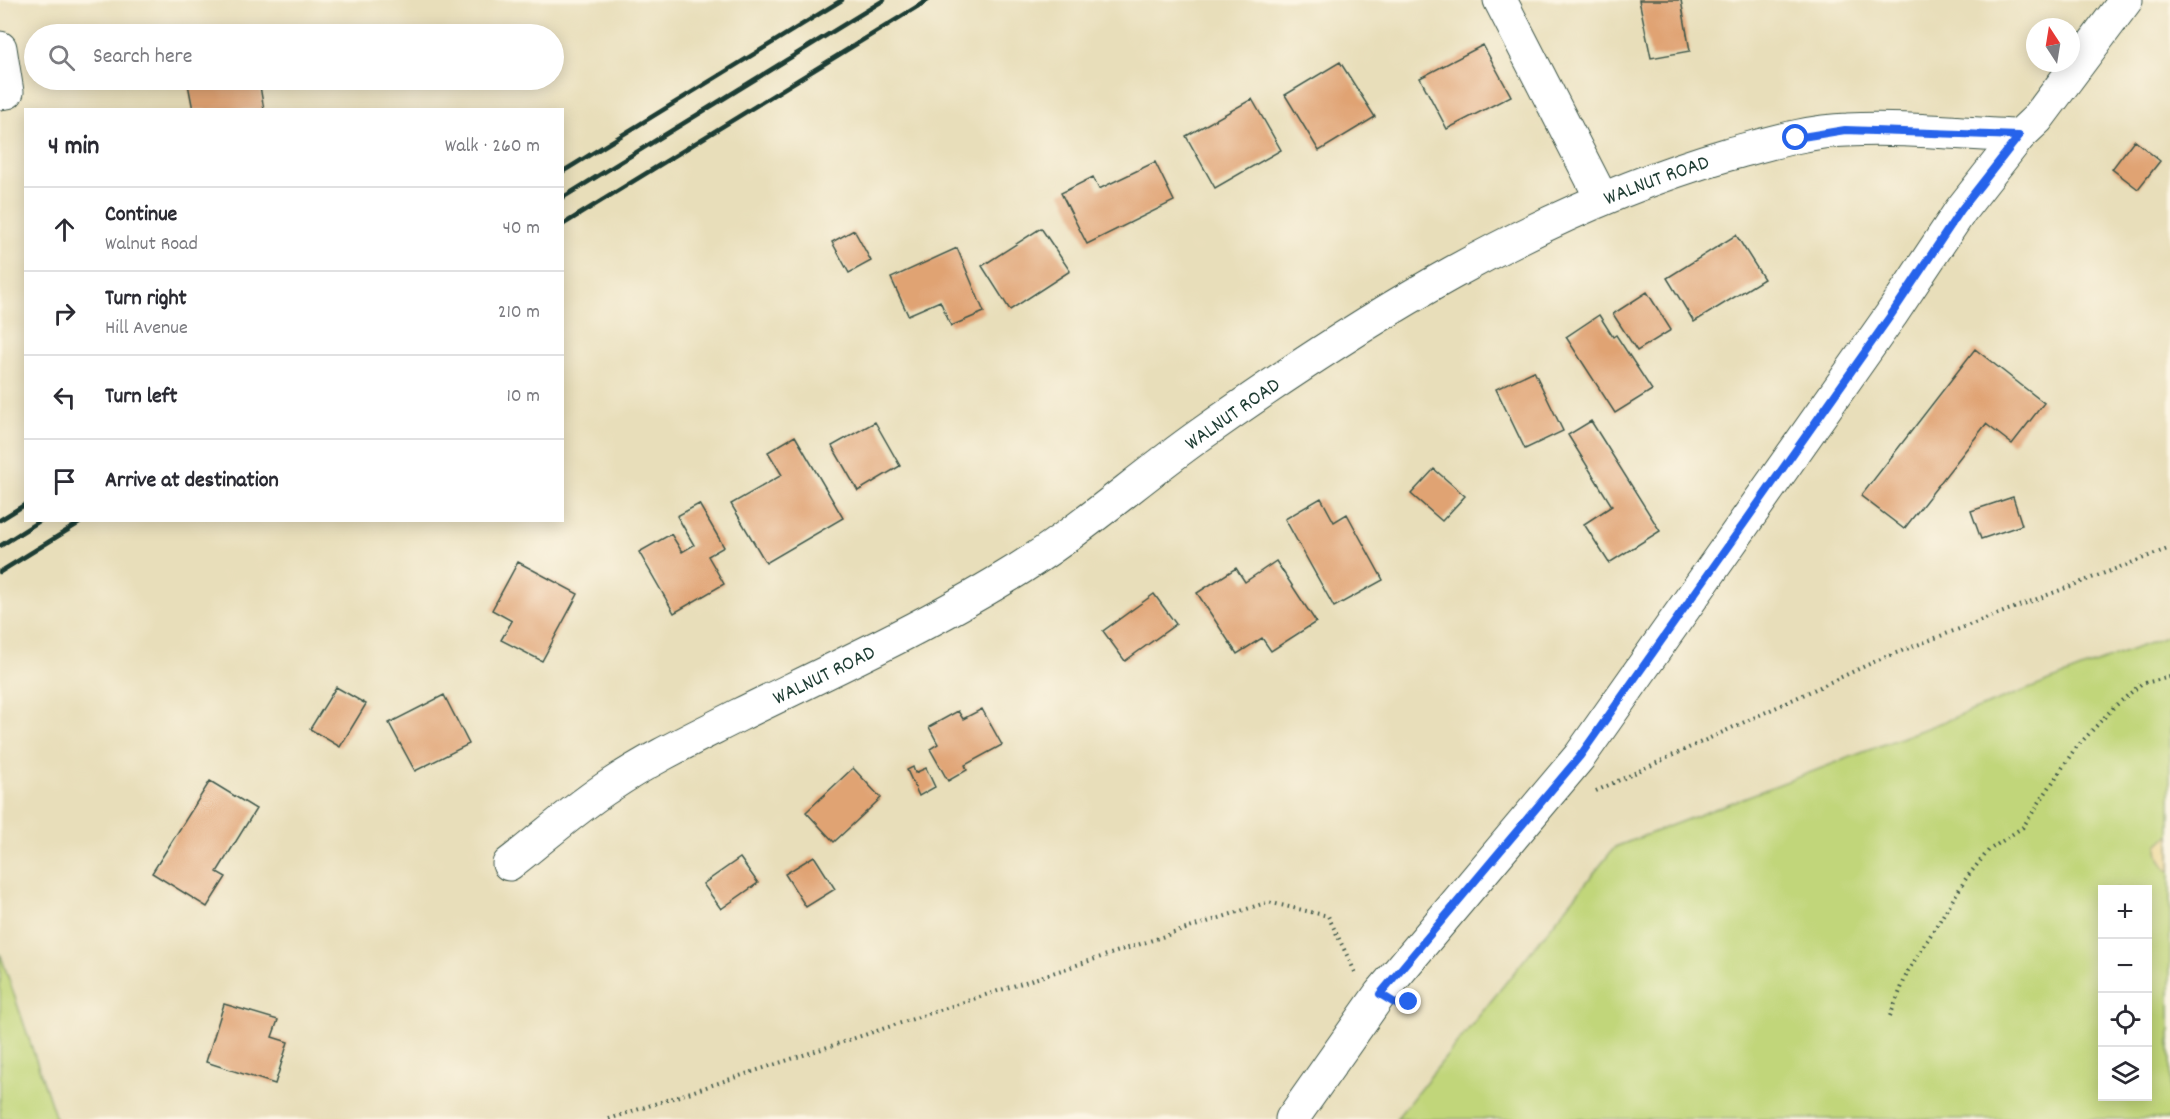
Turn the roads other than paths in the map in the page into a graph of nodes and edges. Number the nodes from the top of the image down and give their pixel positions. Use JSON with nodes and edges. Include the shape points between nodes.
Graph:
{"nodes":[{"id":1,"x":1500,"y":0,"type":"edge"},
{"id":2,"x":2126,"y":0,"type":"edge"},
{"id":3,"x":0,"y":48,"type":"edge"},
{"id":4,"x":4,"y":92,"type":"edge"},
{"id":5,"x":2019,"y":136,"type":"junction"},
{"id":6,"x":1602,"y":200,"type":"junction"},
{"id":7,"x":509,"y":864,"type":"dead end"},
{"id":8,"x":1292,"y":1119,"type":"edge"}],
"edges":[{"from":1,"to":6,"type":"street"},
{"from":2,"to":5,"type":"street","via":[[2037,119]]},
{"from":3,"to":4,"type":"street"},
{"from":5,"to":6,"type":"street","name":"WALNUT ROAD","via":[[1845,130],[1751,148],[1692,165]]},
{"from":5,"to":8,"type":"street","via":[[1961,210],[1580,756],[1380,994]]},
{"from":6,"to":7,"type":"street","name":"WALNUT ROAD","via":[[1478,260],[1382,314],[1239,407],[1071,534],[1010,575],[939,616],[696,737],[610,785]]}]}
